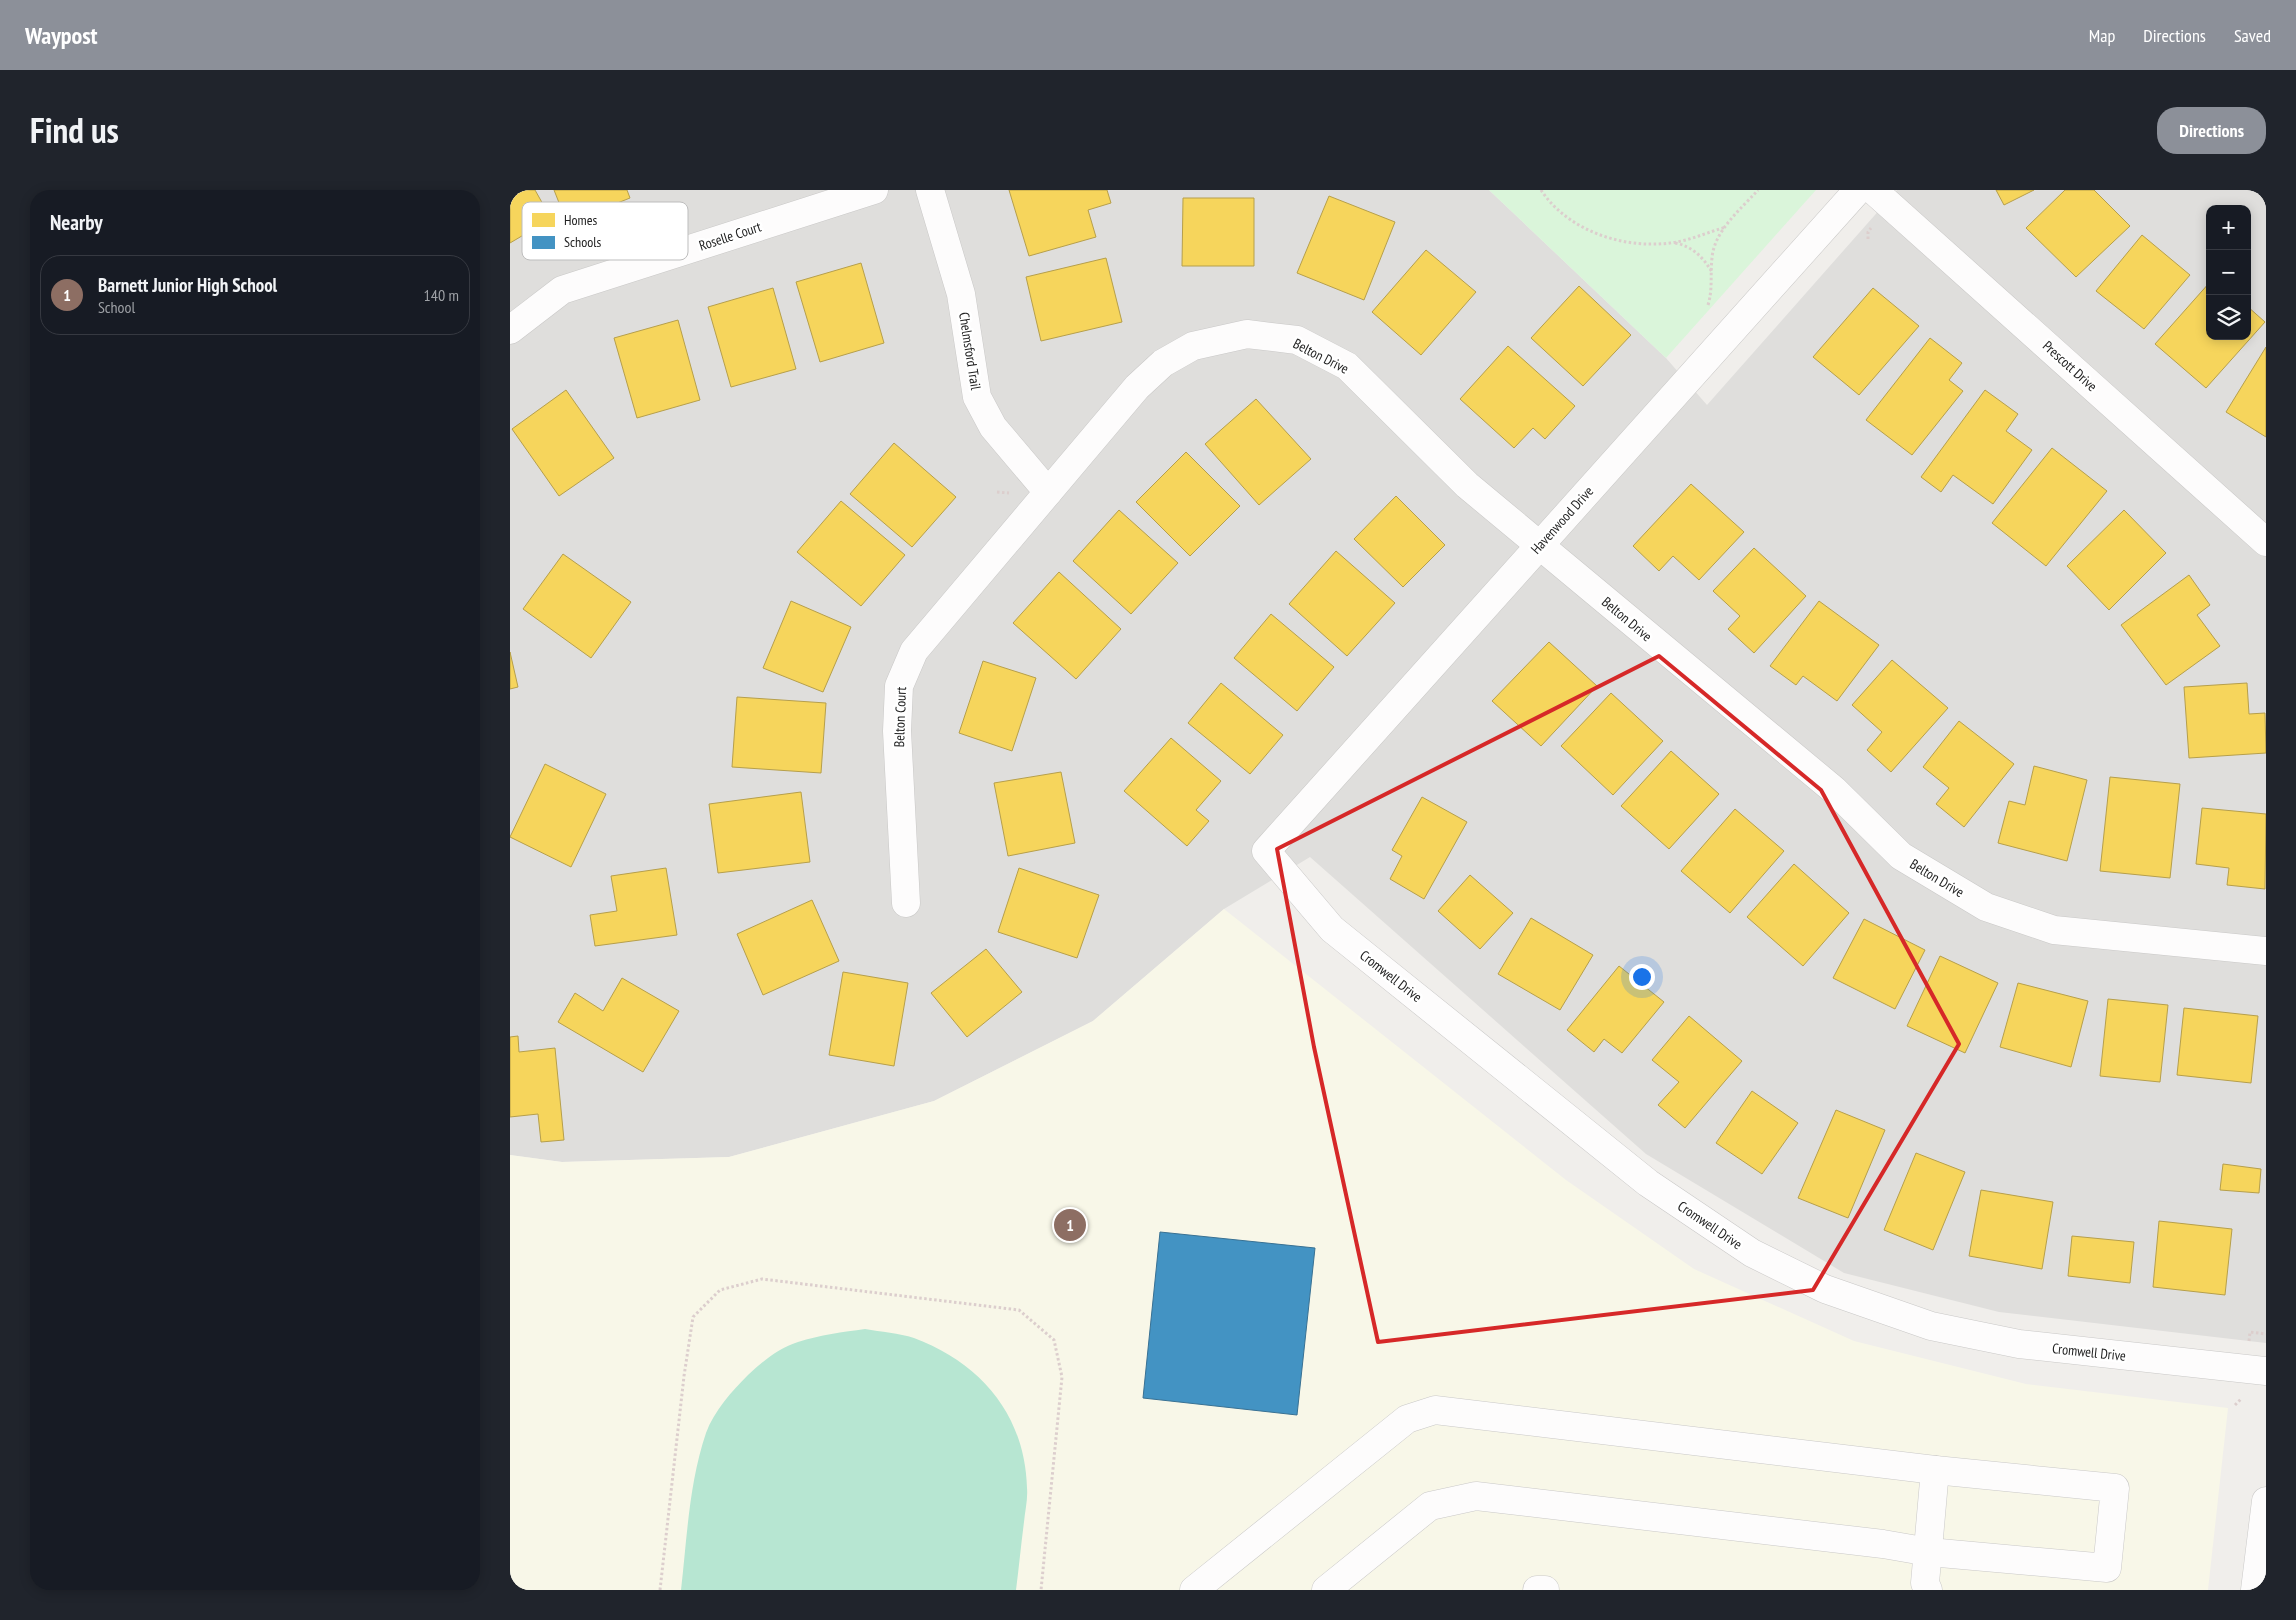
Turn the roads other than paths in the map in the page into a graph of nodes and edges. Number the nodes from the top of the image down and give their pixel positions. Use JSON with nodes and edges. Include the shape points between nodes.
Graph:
{"nodes":[{"id":1,"x":874,"y":190,"type":"edge"},
{"id":2,"x":930,"y":190,"type":"edge"},
{"id":3,"x":1858,"y":190,"type":"edge"},
{"id":4,"x":1874,"y":190,"type":"edge"},
{"id":5,"x":688,"y":250,"type":"edge"},
{"id":6,"x":656,"y":260,"type":"edge"},
{"id":7,"x":510,"y":330,"type":"edge"},
{"id":8,"x":1048,"y":492,"type":"junction"},
{"id":9,"x":2266,"y":542,"type":"edge"},
{"id":10,"x":1539,"y":546,"type":"junction"},
{"id":11,"x":1266,"y":851,"type":"joint"},
{"id":12,"x":906,"y":903,"type":"dead end"},
{"id":13,"x":2266,"y":951,"type":"edge"},
{"id":14,"x":2266,"y":1371,"type":"edge"},
{"id":15,"x":1935,"y":1470,"type":"junction"},
{"id":16,"x":2266,"y":1501,"type":"edge"},
{"id":17,"x":1929,"y":1552,"type":"junction"},
{"id":18,"x":1194,"y":1590,"type":"edge"},
{"id":19,"x":1326,"y":1590,"type":"edge"},
{"id":20,"x":1536,"y":1590,"type":"edge"},
{"id":21,"x":1545,"y":1590,"type":"edge"},
{"id":22,"x":1928,"y":1590,"type":"edge"},
{"id":23,"x":2255,"y":1590,"type":"edge"}],
"edges":[{"from":1,"to":5,"type":"street","name":"Roselle Court"},
{"from":2,"to":8,"type":"street","name":"Chelmsford Trail","via":[[961,294],[977,397],[993,427]]},
{"from":3,"to":10,"type":"street","name":"Havenwood Drive"},
{"from":4,"to":9,"type":"street","name":"Prescott Drive"},
{"from":6,"to":7,"type":"street","name":"Roselle Court","via":[[562,290]]},
{"from":8,"to":10,"type":"street","name":"Belton Drive","via":[[1137,387],[1163,363],[1193,346],[1247,334],[1297,340],[1347,366],[1467,484]]},
{"from":8,"to":12,"type":"street","name":"Belton Court","via":[[914,651],[899,686],[897,731]]},
{"from":10,"to":11,"type":"street","name":"Havenwood Drive"},
{"from":10,"to":13,"type":"street","name":"Belton Drive","via":[[1834,790],[1901,856],[1986,907],[2054,930]]},
{"from":11,"to":14,"type":"street","name":"Cromwell Drive","via":[[1332,929],[1648,1183],[1752,1253],[1825,1289],[1931,1326],[2019,1344]]},
{"from":15,"to":17,"type":"street"},
{"from":15,"to":17,"type":"street","via":[[2115,1488],[2107,1568]]},
{"from":15,"to":18,"type":"street","via":[[1435,1410],[1407,1419]]},
{"from":16,"to":23,"type":"street"},
{"from":17,"to":19,"type":"street","via":[[1476,1496],[1430,1506]]},
{"from":17,"to":22,"type":"street","via":[[1925,1584]]},
{"from":20,"to":21,"type":"street"}]}
